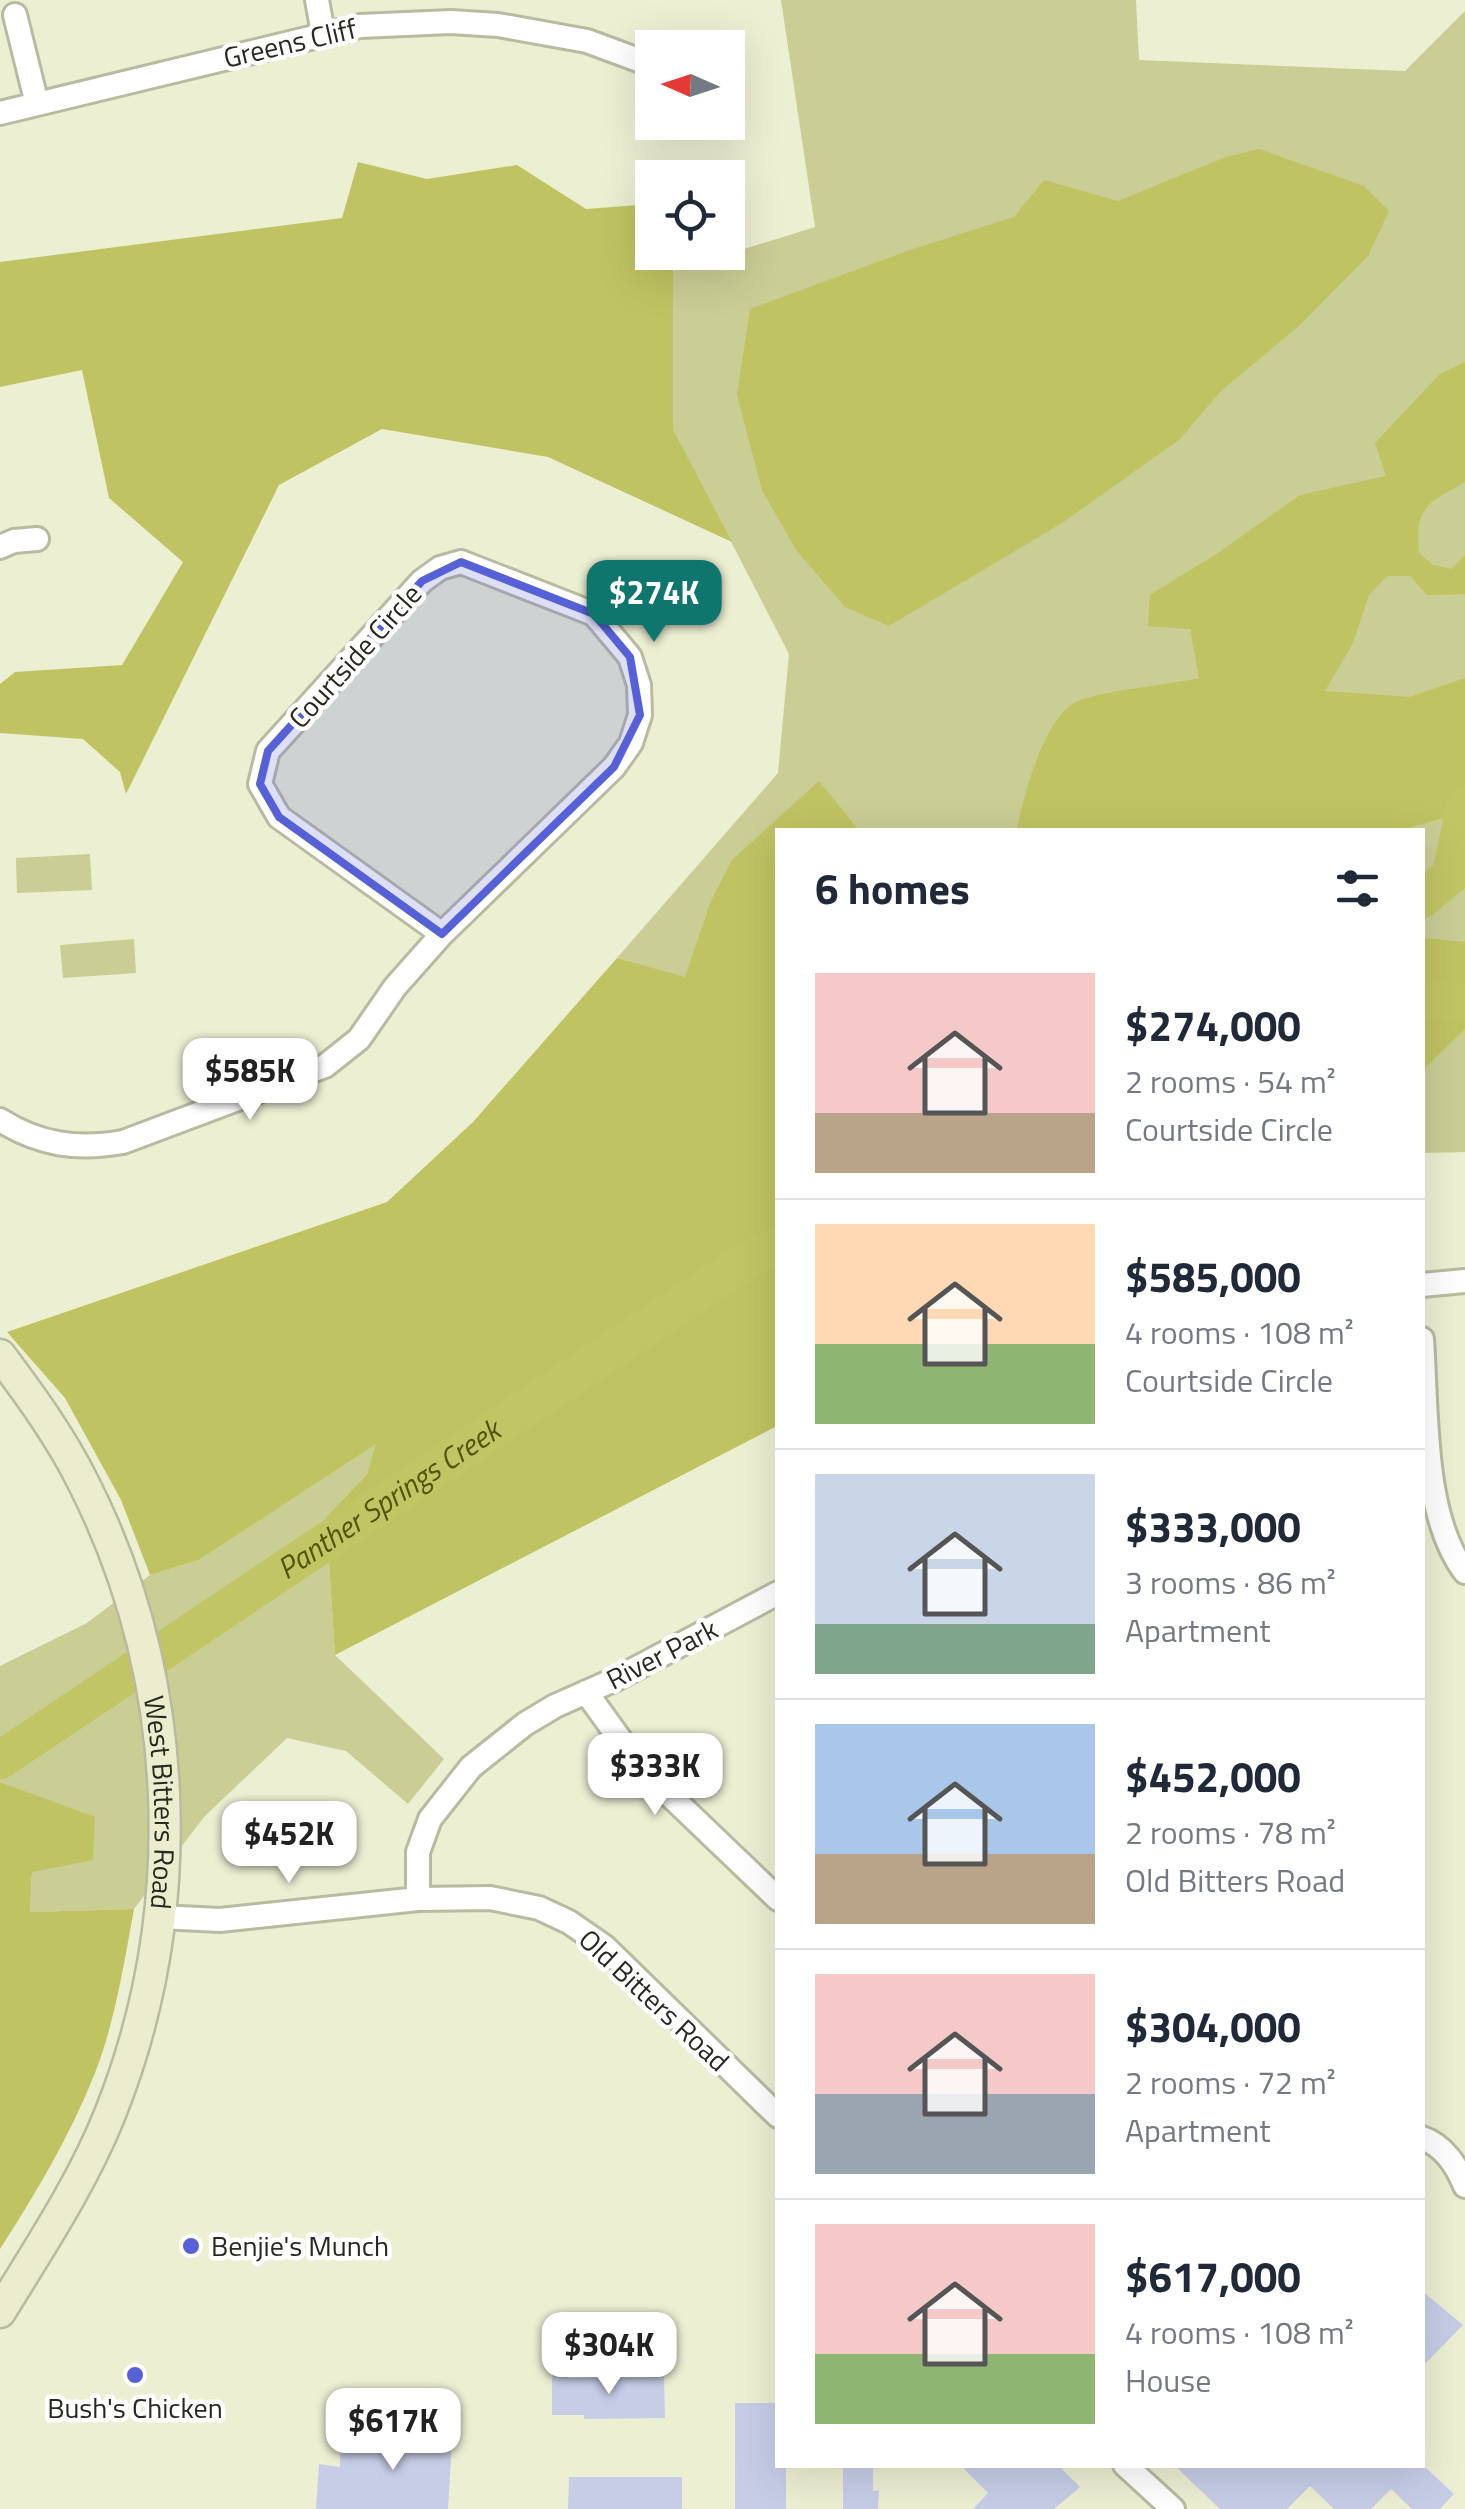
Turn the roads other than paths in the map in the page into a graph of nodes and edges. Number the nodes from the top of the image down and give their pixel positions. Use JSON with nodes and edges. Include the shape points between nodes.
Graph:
{"nodes":[{"id":1,"x":317,"y":0,"type":"edge"},
{"id":2,"x":16,"y":15,"type":"dead end"},
{"id":3,"x":323,"y":33,"type":"junction"},
{"id":4,"x":635,"y":58,"type":"edge"},
{"id":5,"x":37,"y":104,"type":"junction"},
{"id":6,"x":0,"y":113,"type":"edge"},
{"id":7,"x":38,"y":539,"type":"dead end"},
{"id":8,"x":0,"y":547,"type":"edge"},
{"id":9,"x":442,"y":934,"type":"junction"},
{"id":10,"x":0,"y":1120,"type":"edge"},
{"id":11,"x":1465,"y":1281,"type":"edge"},
{"id":12,"x":1425,"y":1284,"type":"edge"},
{"id":13,"x":0,"y":1355,"type":"edge"},
{"id":14,"x":1425,"y":1377,"type":"edge"},
{"id":15,"x":1464,"y":1573,"type":"edge"},
{"id":16,"x":775,"y":1595,"type":"edge"},
{"id":17,"x":586,"y":1692,"type":"junction"},
{"id":18,"x":775,"y":1897,"type":"edge"},
{"id":19,"x":418,"y":1899,"type":"junction"},
{"id":20,"x":160,"y":1916,"type":"junction"},
{"id":21,"x":775,"y":2113,"type":"edge"},
{"id":22,"x":1425,"y":2139,"type":"edge"},
{"id":23,"x":1465,"y":2186,"type":"edge"},
{"id":24,"x":0,"y":2312,"type":"edge"},
{"id":25,"x":1128,"y":2468,"type":"edge"},
{"id":26,"x":1173,"y":2509,"type":"edge"}],
"edges":[{"from":1,"to":3,"type":"street"},
{"from":2,"to":5,"type":"street"},
{"from":3,"to":4,"type":"street","name":"Greens Cliff","via":[[404,23],[498,24]]},
{"from":3,"to":5,"type":"street","name":"Greens Cliff"},
{"from":5,"to":6,"type":"street","name":"Greens Cliff"},
{"from":7,"to":8,"type":"street"},
{"from":9,"to":9,"type":"street","name":"Courtside Circle","via":[[614,767],[640,715],[640,685],[630,657],[594,614],[461,562],[422,582],[268,751],[260,784],[279,817]]},
{"from":9,"to":10,"type":"street","name":"Courtside Circle","via":[[359,1039],[312,1072],[94,1147],[48,1143]]},
{"from":11,"to":12,"type":"street"},
{"from":13,"to":20,"type":"main road","name":"West Bitters Road","via":[[82,1479],[139,1625],[165,1780]]},
{"from":14,"to":15,"type":"street","via":[[1434,1490]]},
{"from":16,"to":17,"type":"street","name":"River Park"},
{"from":17,"to":18,"type":"street","via":[[661,1787]]},
{"from":17,"to":19,"type":"street","name":"River Park","via":[[525,1724],[471,1768],[430,1819],[418,1852]]},
{"from":19,"to":20,"type":"street","name":"Old Bitters Road","via":[[220,1920]]},
{"from":19,"to":21,"type":"street","name":"Old Bitters Road","via":[[490,1898],[570,1922]]},
{"from":20,"to":24,"type":"main road","name":"West Bitters Road","via":[[136,2040],[110,2114],[77,2186]]},
{"from":22,"to":23,"type":"street","via":[[1446,2154]]},
{"from":25,"to":26,"type":"street"}]}
